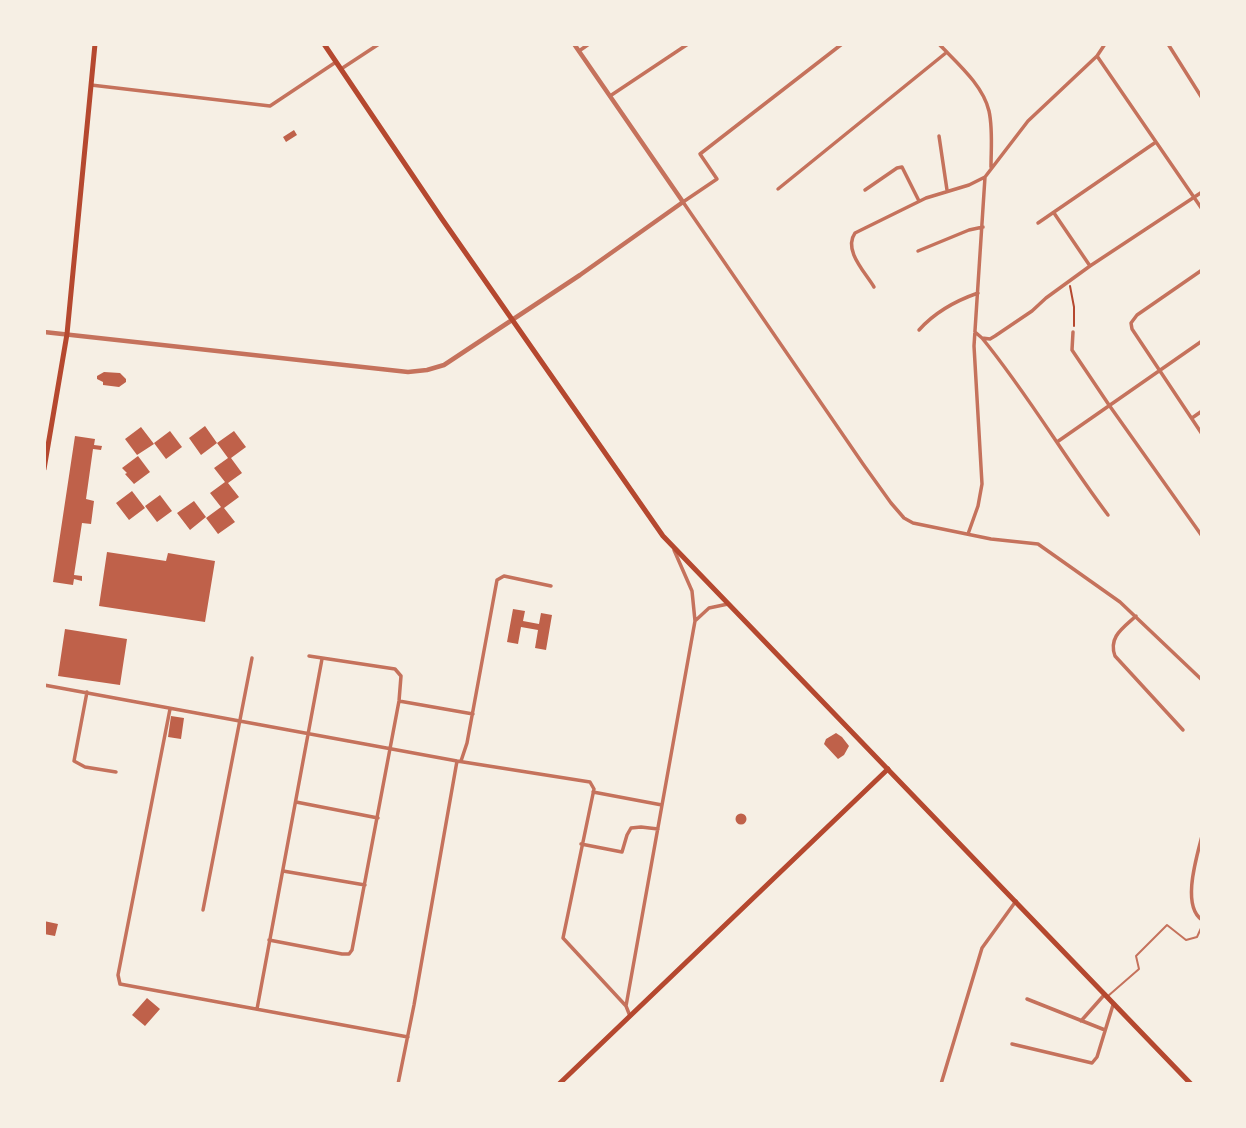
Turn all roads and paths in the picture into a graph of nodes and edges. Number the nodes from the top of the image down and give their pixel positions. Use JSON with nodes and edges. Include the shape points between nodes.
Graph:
{"nodes":[{"id":1,"x":95,"y":44,"type":"edge"},
{"id":2,"x":324,"y":44,"type":"edge"},
{"id":3,"x":379,"y":44,"type":"edge"},
{"id":4,"x":574,"y":44,"type":"edge"},
{"id":5,"x":589,"y":44,"type":"edge"},
{"id":6,"x":688,"y":44,"type":"edge"},
{"id":7,"x":842,"y":44,"type":"edge"},
{"id":8,"x":939,"y":44,"type":"edge"},
{"id":9,"x":1105,"y":44,"type":"edge"},
{"id":10,"x":1168,"y":44,"type":"edge"},
{"id":11,"x":579,"y":51,"type":"junction"},
{"id":12,"x":947,"y":52,"type":"junction"},
{"id":13,"x":1097,"y":56,"type":"junction"},
{"id":14,"x":336,"y":62,"type":"junction"},
{"id":15,"x":341,"y":69,"type":"junction"},
{"id":16,"x":91,"y":85,"type":"junction"},
{"id":17,"x":610,"y":96,"type":"junction"},
{"id":18,"x":1202,"y":98,"type":"edge"},
{"id":19,"x":939,"y":136,"type":"dead end"},
{"id":20,"x":1156,"y":142,"type":"junction"},
{"id":21,"x":991,"y":170,"type":"junction"},
{"id":22,"x":985,"y":177,"type":"junction"},
{"id":23,"x":778,"y":189,"type":"dead end"},
{"id":24,"x":865,"y":190,"type":"dead end"},
{"id":25,"x":947,"y":190,"type":"junction"},
{"id":26,"x":1202,"y":192,"type":"edge"},
{"id":27,"x":1194,"y":196,"type":"junction"},
{"id":28,"x":919,"y":201,"type":"junction"},
{"id":29,"x":683,"y":202,"type":"junction"},
{"id":30,"x":1202,"y":209,"type":"edge"},
{"id":31,"x":1054,"y":213,"type":"junction"},
{"id":32,"x":1038,"y":223,"type":"dead end"},
{"id":33,"x":982,"y":227,"type":"junction"},
{"id":34,"x":918,"y":251,"type":"dead end"},
{"id":35,"x":1090,"y":266,"type":"junction"},
{"id":36,"x":1202,"y":270,"type":"edge"},
{"id":37,"x":1069,"y":282,"type":"junction"},
{"id":38,"x":874,"y":287,"type":"dead end"},
{"id":39,"x":978,"y":293,"type":"junction"},
{"id":40,"x":512,"y":319,"type":"junction"},
{"id":41,"x":919,"y":330,"type":"dead end"},
{"id":42,"x":44,"y":332,"type":"edge"},
{"id":43,"x":975,"y":332,"type":"junction"},
{"id":44,"x":1073,"y":332,"type":"joint"},
{"id":45,"x":66,"y":334,"type":"junction"},
{"id":46,"x":982,"y":338,"type":"junction"},
{"id":47,"x":1202,"y":341,"type":"edge"},
{"id":48,"x":1159,"y":370,"type":"junction"},
{"id":49,"x":1109,"y":405,"type":"junction"},
{"id":50,"x":1202,"y":411,"type":"edge"},
{"id":51,"x":1192,"y":418,"type":"junction"},
{"id":52,"x":1202,"y":434,"type":"edge"},
{"id":53,"x":1057,"y":442,"type":"junction"},
{"id":54,"x":44,"y":469,"type":"edge"},
{"id":55,"x":1108,"y":515,"type":"dead end"},
{"id":56,"x":968,"y":534,"type":"junction"},
{"id":57,"x":1202,"y":536,"type":"edge"},
{"id":58,"x":672,"y":546,"type":"junction"},
{"id":59,"x":551,"y":586,"type":"dead end"},
{"id":60,"x":728,"y":604,"type":"junction"},
{"id":61,"x":1136,"y":616,"type":"junction"},
{"id":62,"x":695,"y":621,"type":"junction"},
{"id":63,"x":309,"y":656,"type":"dead end"},
{"id":64,"x":252,"y":658,"type":"dead end"},
{"id":65,"x":322,"y":659,"type":"junction"},
{"id":66,"x":1202,"y":680,"type":"edge"},
{"id":67,"x":44,"y":685,"type":"edge"},
{"id":68,"x":87,"y":692,"type":"junction"},
{"id":69,"x":399,"y":701,"type":"junction"},
{"id":70,"x":170,"y":709,"type":"junction"},
{"id":71,"x":473,"y":714,"type":"junction"},
{"id":72,"x":239,"y":720,"type":"junction"},
{"id":73,"x":1183,"y":730,"type":"dead end"},
{"id":74,"x":308,"y":733,"type":"junction"},
{"id":75,"x":390,"y":748,"type":"junction"},
{"id":76,"x":459,"y":761,"type":"junction"},
{"id":77,"x":888,"y":769,"type":"junction"},
{"id":78,"x":116,"y":772,"type":"dead end"},
{"id":79,"x":593,"y":792,"type":"junction"},
{"id":80,"x":296,"y":802,"type":"junction"},
{"id":81,"x":662,"y":805,"type":"junction"},
{"id":82,"x":378,"y":818,"type":"junction"},
{"id":83,"x":658,"y":829,"type":"junction"},
{"id":84,"x":1202,"y":836,"type":"edge"},
{"id":85,"x":582,"y":844,"type":"junction"},
{"id":86,"x":283,"y":871,"type":"junction"},
{"id":87,"x":365,"y":885,"type":"junction"},
{"id":88,"x":1016,"y":901,"type":"junction"},
{"id":89,"x":203,"y":910,"type":"dead end"},
{"id":90,"x":1200,"y":919,"type":"edge"},
{"id":91,"x":1202,"y":926,"type":"edge"},
{"id":92,"x":270,"y":940,"type":"junction"},
{"id":93,"x":1106,"y":995,"type":"junction"},
{"id":94,"x":1027,"y":999,"type":"dead end"},
{"id":95,"x":1113,"y":1003,"type":"junction"},
{"id":96,"x":626,"y":1006,"type":"junction"},
{"id":97,"x":257,"y":1009,"type":"junction"},
{"id":98,"x":630,"y":1016,"type":"junction"},
{"id":99,"x":1081,"y":1021,"type":"junction"},
{"id":100,"x":1105,"y":1030,"type":"junction"},
{"id":101,"x":408,"y":1037,"type":"junction"},
{"id":102,"x":1012,"y":1044,"type":"dead end"},
{"id":103,"x":398,"y":1084,"type":"edge"},
{"id":104,"x":559,"y":1084,"type":"edge"},
{"id":105,"x":941,"y":1084,"type":"edge"},
{"id":106,"x":1191,"y":1084,"type":"edge"}],
"edges":[{"from":1,"to":16,"type":"main road"},
{"from":2,"to":14,"type":"main road"},
{"from":3,"to":15,"type":"street"},
{"from":4,"to":11,"type":"street"},
{"from":5,"to":11,"type":"street"},
{"from":6,"to":17,"type":"street"},
{"from":7,"to":29,"type":"street","via":[[700,155],[717,179]]},
{"from":8,"to":12,"type":"street"},
{"from":9,"to":13,"type":"street"},
{"from":10,"to":18,"type":"street"},
{"from":11,"to":17,"type":"street"},
{"from":12,"to":21,"type":"street","via":[[978,88],[989,110]]},
{"from":12,"to":23,"type":"street"},
{"from":13,"to":20,"type":"street"},
{"from":13,"to":21,"type":"street","via":[[1028,121]]},
{"from":14,"to":15,"type":"main road"},
{"from":14,"to":16,"type":"street","via":[[270,106]]},
{"from":15,"to":40,"type":"main road"},
{"from":16,"to":45,"type":"main road"},
{"from":17,"to":29,"type":"street"},
{"from":19,"to":25,"type":"street"},
{"from":20,"to":27,"type":"street"},
{"from":20,"to":31,"type":"street"},
{"from":21,"to":22,"type":"street"},
{"from":22,"to":25,"type":"street"},
{"from":22,"to":33,"type":"street"},
{"from":24,"to":28,"type":"street","via":[[902,167]]},
{"from":25,"to":28,"type":"street"},
{"from":26,"to":27,"type":"street"},
{"from":27,"to":30,"type":"street"},
{"from":27,"to":35,"type":"street"},
{"from":28,"to":38,"type":"street","via":[[852,236],[851,250]]},
{"from":29,"to":40,"type":"street"},
{"from":29,"to":56,"type":"street","via":[[898,512],[918,525]]},
{"from":31,"to":32,"type":"street"},
{"from":31,"to":35,"type":"street"},
{"from":33,"to":34,"type":"street"},
{"from":33,"to":39,"type":"street"},
{"from":35,"to":37,"type":"street"},
{"from":36,"to":48,"type":"street","via":[[1131,323]]},
{"from":37,"to":44,"type":"path"},
{"from":37,"to":46,"type":"street","via":[[995,337]]},
{"from":39,"to":41,"type":"street","via":[[946,307]]},
{"from":39,"to":43,"type":"street"},
{"from":40,"to":45,"type":"street","via":[[444,365],[414,372]]},
{"from":40,"to":58,"type":"main road"},
{"from":42,"to":45,"type":"street"},
{"from":43,"to":46,"type":"street"},
{"from":43,"to":56,"type":"street","via":[[982,484]]},
{"from":44,"to":49,"type":"street","via":[[1072,350]]},
{"from":45,"to":54,"type":"main road"},
{"from":46,"to":53,"type":"street"},
{"from":47,"to":48,"type":"street"},
{"from":48,"to":49,"type":"street"},
{"from":48,"to":51,"type":"street"},
{"from":49,"to":53,"type":"street"},
{"from":49,"to":57,"type":"street"},
{"from":50,"to":51,"type":"street"},
{"from":51,"to":52,"type":"street"},
{"from":53,"to":55,"type":"street"},
{"from":56,"to":61,"type":"street","via":[[1038,544]]},
{"from":58,"to":60,"type":"main road"},
{"from":58,"to":62,"type":"street","via":[[692,591]]},
{"from":59,"to":71,"type":"street","via":[[498,578]]},
{"from":60,"to":62,"type":"street","via":[[709,608]]},
{"from":60,"to":77,"type":"main road"},
{"from":61,"to":66,"type":"street"},
{"from":61,"to":73,"type":"street","via":[[1115,638],[1115,656]]},
{"from":62,"to":81,"type":"street"},
{"from":63,"to":65,"type":"street"},
{"from":64,"to":72,"type":"street"},
{"from":65,"to":69,"type":"street","via":[[395,669],[402,682]]},
{"from":65,"to":74,"type":"street"},
{"from":67,"to":68,"type":"street"},
{"from":68,"to":70,"type":"street"},
{"from":68,"to":78,"type":"street","via":[[75,761]]},
{"from":69,"to":71,"type":"street"},
{"from":69,"to":75,"type":"street"},
{"from":70,"to":72,"type":"street"},
{"from":70,"to":97,"type":"street","via":[[118,981]]},
{"from":71,"to":76,"type":"street"},
{"from":72,"to":74,"type":"street"},
{"from":72,"to":89,"type":"street"},
{"from":74,"to":75,"type":"street"},
{"from":74,"to":80,"type":"street"},
{"from":75,"to":76,"type":"street"},
{"from":75,"to":82,"type":"street"},
{"from":76,"to":79,"type":"street","via":[[587,781],[593,784]]},
{"from":76,"to":101,"type":"street"},
{"from":77,"to":88,"type":"main road"},
{"from":77,"to":98,"type":"main road"},
{"from":79,"to":81,"type":"street"},
{"from":79,"to":85,"type":"street"},
{"from":80,"to":82,"type":"street"},
{"from":80,"to":86,"type":"street"},
{"from":81,"to":83,"type":"street"},
{"from":82,"to":87,"type":"street"},
{"from":83,"to":85,"type":"street","via":[[631,828],[622,852]]},
{"from":83,"to":96,"type":"street"},
{"from":84,"to":90,"type":"street","via":[[1192,887]]},
{"from":85,"to":96,"type":"street","via":[[563,938]]},
{"from":86,"to":87,"type":"street"},
{"from":86,"to":92,"type":"street"},
{"from":87,"to":92,"type":"street","via":[[349,954]]},
{"from":88,"to":93,"type":"main road"},
{"from":88,"to":105,"type":"street","via":[[982,948]]},
{"from":91,"to":93,"type":"lane","via":[[1197,937],[1186,940],[1167,925],[1136,956],[1139,969]]},
{"from":92,"to":97,"type":"street"},
{"from":93,"to":95,"type":"main road"},
{"from":93,"to":99,"type":"street"},
{"from":94,"to":99,"type":"street"},
{"from":95,"to":100,"type":"street"},
{"from":95,"to":106,"type":"main road"},
{"from":96,"to":98,"type":"street"},
{"from":97,"to":101,"type":"street"},
{"from":98,"to":104,"type":"main road"},
{"from":99,"to":100,"type":"street"},
{"from":100,"to":102,"type":"street","via":[[1092,1063]]},
{"from":101,"to":103,"type":"street"}]}
